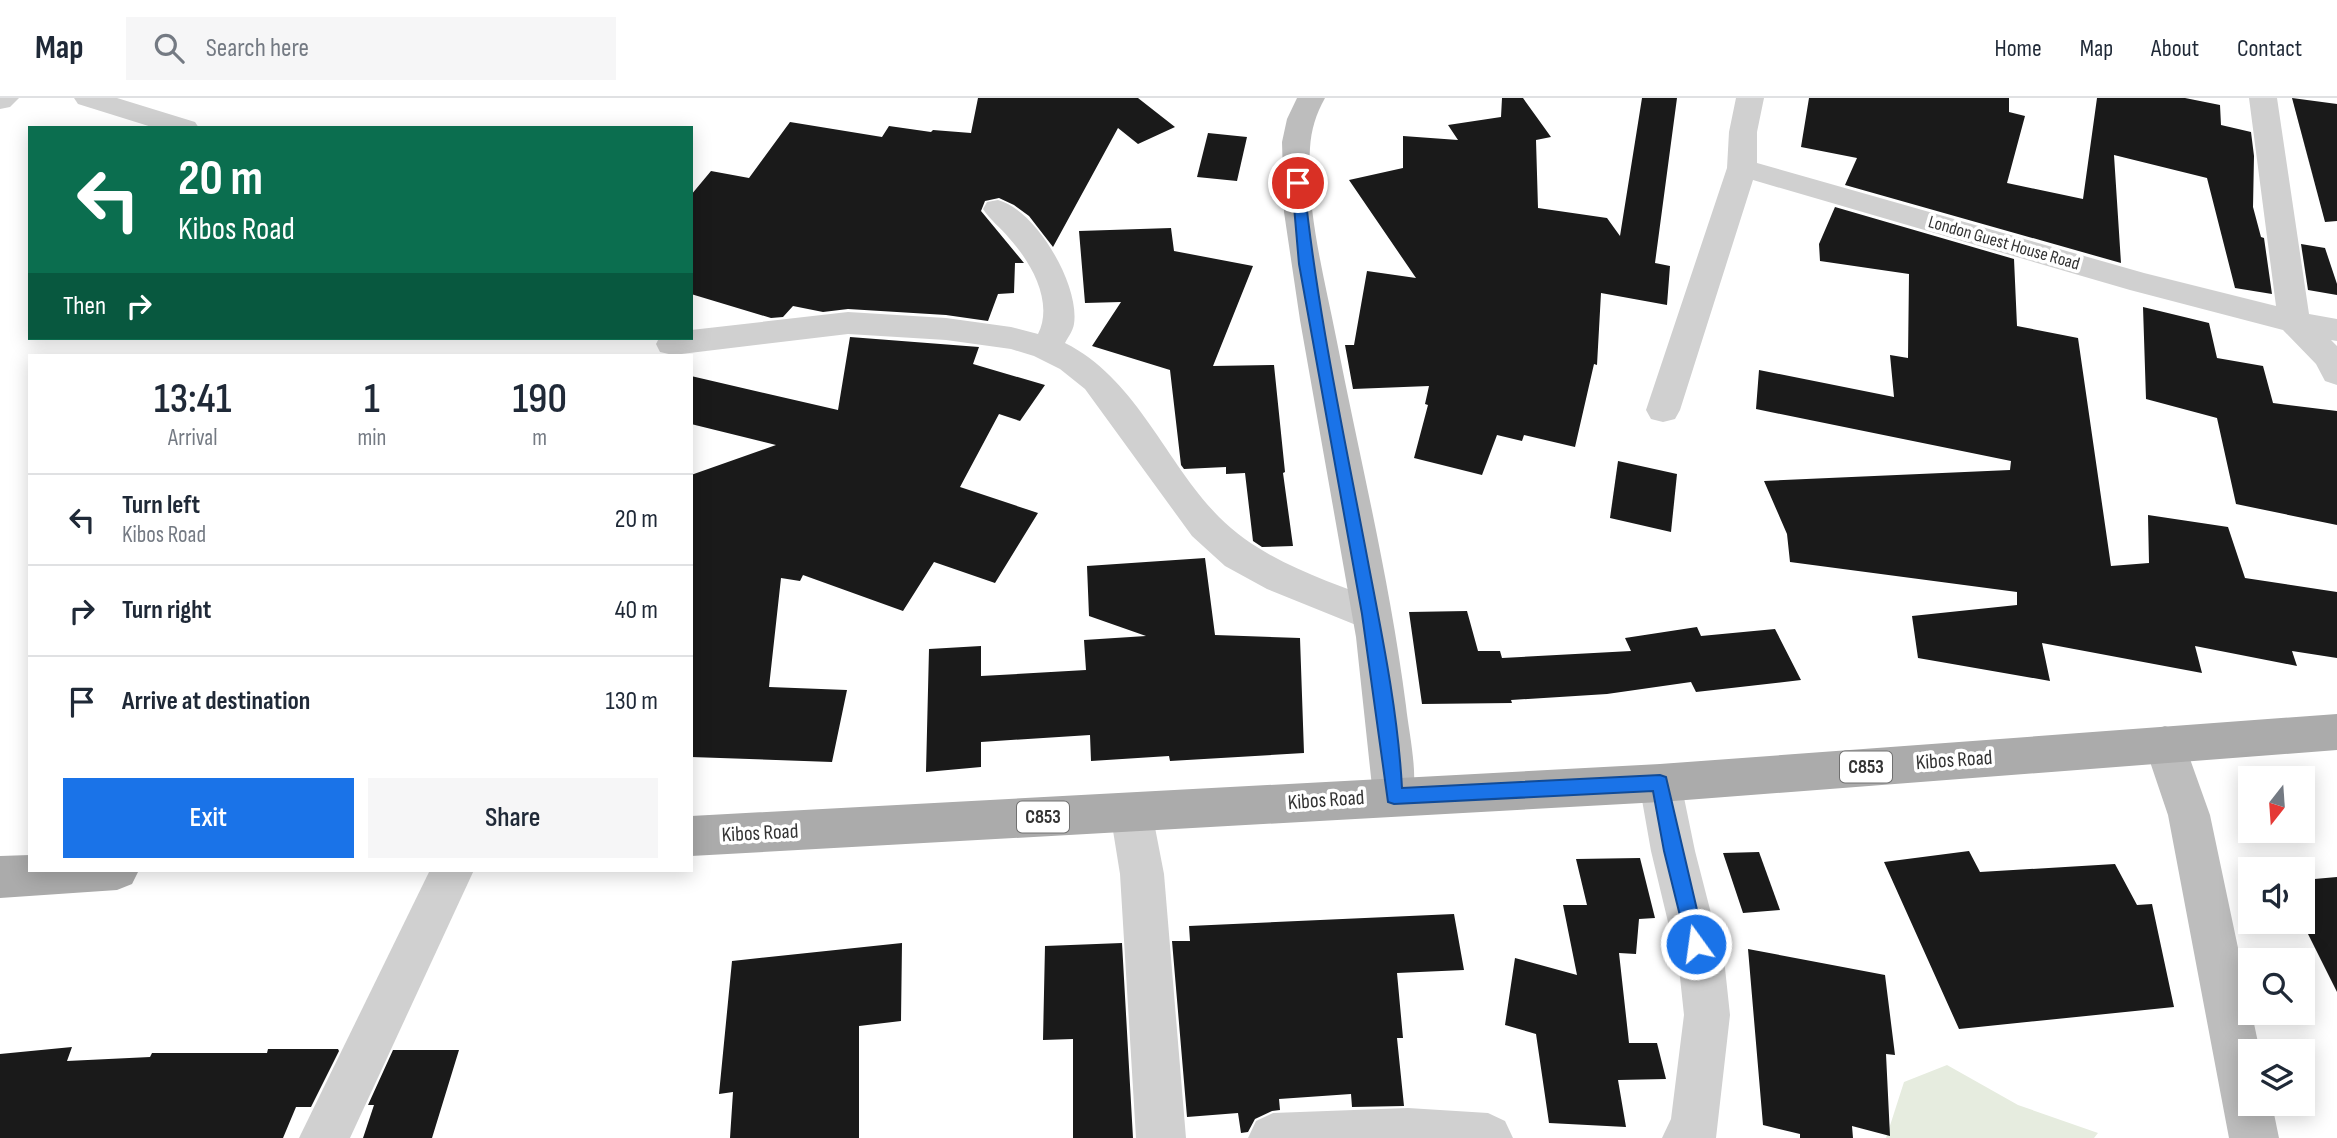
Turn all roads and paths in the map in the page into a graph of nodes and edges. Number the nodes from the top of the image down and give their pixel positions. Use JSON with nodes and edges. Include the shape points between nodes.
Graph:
{"nodes":[{"id":1,"x":5,"y":98,"type":"edge"},
{"id":2,"x":88,"y":98,"type":"edge"},
{"id":3,"x":1311,"y":98,"type":"edge"},
{"id":4,"x":1750,"y":98,"type":"edge"},
{"id":5,"x":2263,"y":98,"type":"edge"},
{"id":6,"x":0,"y":101,"type":"edge"},
{"id":7,"x":179,"y":126,"type":"edge"},
{"id":8,"x":1742,"y":168,"type":"junction"},
{"id":9,"x":998,"y":209,"type":"dead end"},
{"id":10,"x":2294,"y":323,"type":"junction"},
{"id":11,"x":2337,"y":330,"type":"edge"},
{"id":12,"x":672,"y":344,"type":"dead end"},
{"id":13,"x":1046,"y":348,"type":"junction"},
{"id":14,"x":2337,"y":373,"type":"edge"},
{"id":15,"x":1663,"y":410,"type":"dead end"},
{"id":16,"x":1370,"y":614,"type":"junction"},
{"id":17,"x":2337,"y":732,"type":"edge"},
{"id":18,"x":2165,"y":744,"type":"junction"},
{"id":19,"x":1660,"y":783,"type":"junction"},
{"id":20,"x":1394,"y":796,"type":"junction"},
{"id":21,"x":1131,"y":812,"type":"junction"},
{"id":22,"x":693,"y":836,"type":"edge"},
{"id":23,"x":84,"y":872,"type":"edge"},
{"id":24,"x":451,"y":872,"type":"edge"},
{"id":25,"x":0,"y":877,"type":"edge"},
{"id":26,"x":324,"y":1138,"type":"edge"},
{"id":27,"x":1161,"y":1138,"type":"edge"},
{"id":28,"x":1273,"y":1138,"type":"edge"},
{"id":29,"x":1488,"y":1138,"type":"edge"},
{"id":30,"x":1687,"y":1138,"type":"edge"},
{"id":31,"x":2254,"y":1138,"type":"edge"}],
"edges":[{"from":1,"to":6,"type":"street"},
{"from":2,"to":7,"type":"street"},
{"from":3,"to":16,"type":"street","via":[[1299,117],[1295,156],[1306,264]]},
{"from":4,"to":8,"type":"street"},
{"from":5,"to":10,"type":"street"},
{"from":8,"to":10,"type":"street","name":"London Guest House Road"},
{"from":8,"to":15,"type":"street"},
{"from":9,"to":13,"type":"street","via":[[1022,232],[1050,274],[1057,296],[1058,325]]},
{"from":10,"to":11,"type":"street","name":"London Guest House Road"},
{"from":10,"to":14,"type":"street","via":[[2328,357]]},
{"from":12,"to":13,"type":"street","via":[[848,323],[946,329]]},
{"from":13,"to":16,"type":"street","via":[[1097,381],[1205,526],[1238,556]]},
{"from":16,"to":20,"type":"street"},
{"from":17,"to":18,"type":"main road","name":"Kibos Road","number":"C853"},
{"from":18,"to":19,"type":"main road","name":"Kibos Road","number":"C853"},
{"from":18,"to":31,"type":"street","via":[[2189,815]]},
{"from":19,"to":20,"type":"main road","name":"Kibos Road","number":"C853"},
{"from":19,"to":30,"type":"street","via":[[1702,968],[1707,1014],[1694,1132]]},
{"from":20,"to":21,"type":"main road","name":"Kibos Road","number":"C853"},
{"from":21,"to":22,"type":"main road","name":"Kibos Road","number":"C853"},
{"from":21,"to":27,"type":"street","via":[[1142,874]]},
{"from":23,"to":25,"type":"main road"},
{"from":24,"to":26,"type":"street"},
{"from":28,"to":29,"type":"street","via":[[1408,1133]]}]}
